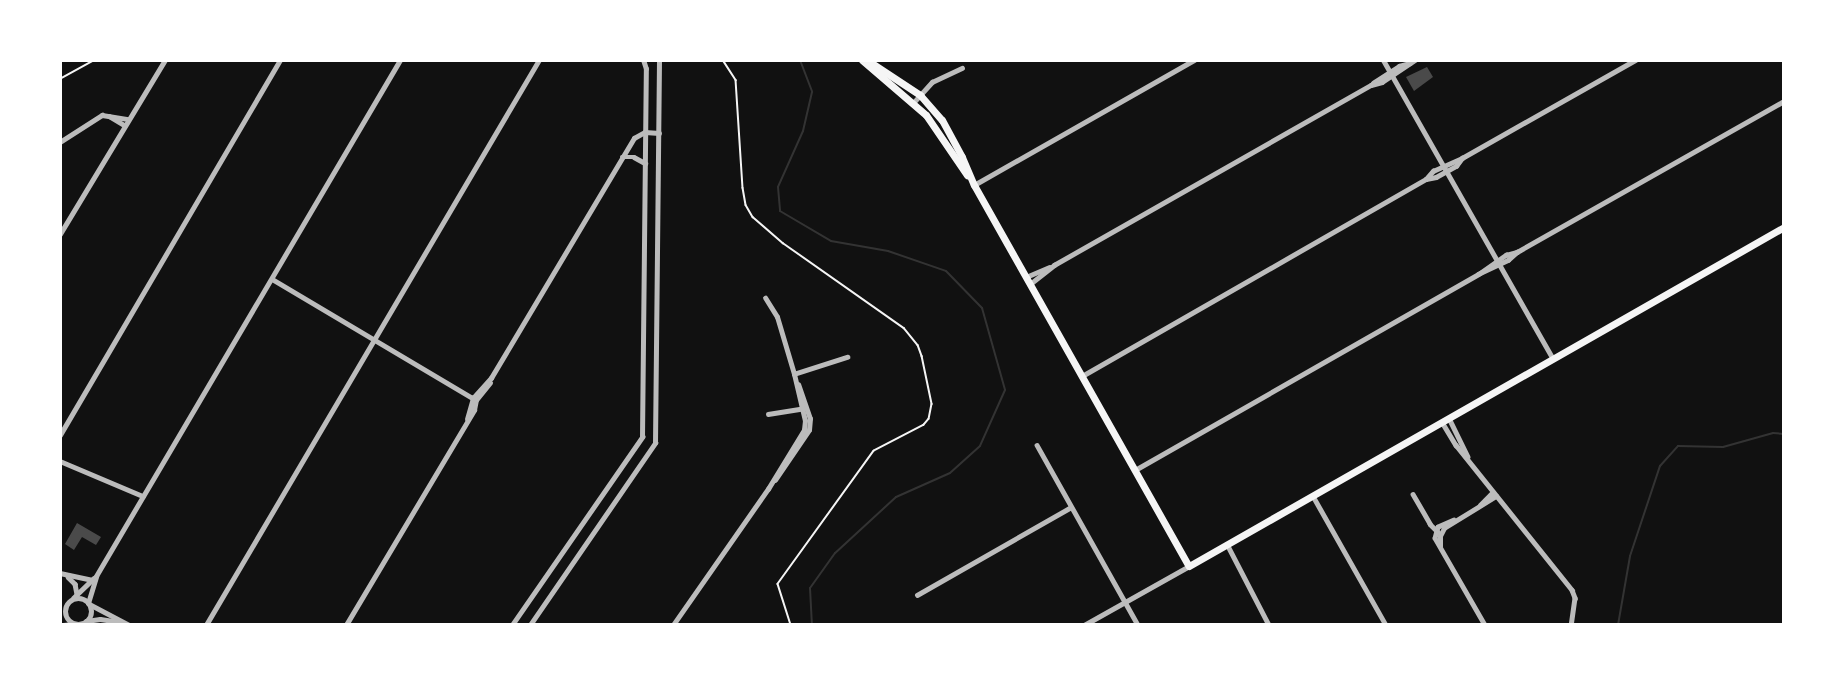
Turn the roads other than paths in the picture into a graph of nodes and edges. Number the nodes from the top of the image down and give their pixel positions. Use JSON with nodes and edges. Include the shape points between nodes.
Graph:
{"nodes":[{"id":1,"x":165,"y":60,"type":"edge"},
{"id":2,"x":280,"y":60,"type":"edge"},
{"id":3,"x":400,"y":60,"type":"edge"},
{"id":4,"x":539,"y":60,"type":"edge"},
{"id":5,"x":643,"y":60,"type":"edge"},
{"id":6,"x":659,"y":60,"type":"edge"},
{"id":7,"x":862,"y":60,"type":"edge"},
{"id":8,"x":867,"y":60,"type":"edge"},
{"id":9,"x":1194,"y":60,"type":"edge"},
{"id":10,"x":1383,"y":60,"type":"edge"},
{"id":11,"x":1635,"y":60,"type":"edge"},
{"id":12,"x":1413,"y":61,"type":"edge"},
{"id":13,"x":962,"y":69,"type":"dead end"},
{"id":14,"x":1391,"y":74,"type":"junction"},
{"id":15,"x":646,"y":86,"type":"junction"},
{"id":16,"x":659,"y":86,"type":"junction"},
{"id":17,"x":920,"y":95,"type":"junction"},
{"id":18,"x":1784,"y":100,"type":"edge"},
{"id":19,"x":914,"y":102,"type":"junction"},
{"id":20,"x":107,"y":114,"type":"junction"},
{"id":21,"x":128,"y":119,"type":"junction"},
{"id":22,"x":124,"y":125,"type":"junction"},
{"id":23,"x":645,"y":132,"type":"junction"},
{"id":24,"x":659,"y":133,"type":"junction"},
{"id":25,"x":60,"y":142,"type":"edge"},
{"id":26,"x":622,"y":157,"type":"junction"},
{"id":27,"x":645,"y":163,"type":"junction"},
{"id":28,"x":1444,"y":168,"type":"junction"},
{"id":29,"x":972,"y":182,"type":"junction"},
{"id":30,"x":1784,"y":227,"type":"edge"},
{"id":31,"x":60,"y":234,"type":"edge"},
{"id":32,"x":643,"y":248,"type":"junction"},
{"id":33,"x":658,"y":250,"type":"junction"},
{"id":34,"x":1498,"y":263,"type":"junction"},
{"id":35,"x":1054,"y":265,"type":"junction"},
{"id":36,"x":1026,"y":277,"type":"junction"},
{"id":37,"x":272,"y":279,"type":"junction"},
{"id":38,"x":1030,"y":284,"type":"junction"},
{"id":39,"x":765,"y":298,"type":"dead end"},
{"id":40,"x":374,"y":340,"type":"junction"},
{"id":41,"x":847,"y":357,"type":"dead end"},
{"id":42,"x":1552,"y":359,"type":"junction"},
{"id":43,"x":794,"y":374,"type":"junction"},
{"id":44,"x":1082,"y":376,"type":"junction"},
{"id":45,"x":475,"y":399,"type":"junction"},
{"id":46,"x":804,"y":408,"type":"junction"},
{"id":47,"x":768,"y":414,"type":"dead end"},
{"id":48,"x":1445,"y":420,"type":"junction"},
{"id":49,"x":60,"y":435,"type":"edge"},
{"id":50,"x":1037,"y":445,"type":"dead end"},
{"id":51,"x":60,"y":461,"type":"edge"},
{"id":52,"x":1135,"y":470,"type":"junction"},
{"id":53,"x":1413,"y":494,"type":"dead end"},
{"id":54,"x":1494,"y":494,"type":"junction"},
{"id":55,"x":143,"y":496,"type":"junction"},
{"id":56,"x":1313,"y":496,"type":"junction"},
{"id":57,"x":1071,"y":507,"type":"junction"},
{"id":58,"x":1438,"y":532,"type":"junction"},
{"id":59,"x":1227,"y":544,"type":"junction"},
{"id":60,"x":1189,"y":566,"type":"junction"},
{"id":61,"x":63,"y":574,"type":"edge"},
{"id":62,"x":94,"y":578,"type":"junction"},
{"id":63,"x":77,"y":594,"type":"junction"},
{"id":64,"x":917,"y":595,"type":"dead end"},
{"id":65,"x":1125,"y":602,"type":"junction"},
{"id":66,"x":89,"y":603,"type":"junction"},
{"id":67,"x":67,"y":604,"type":"junction"},
{"id":68,"x":60,"y":614,"type":"edge"},
{"id":69,"x":86,"y":622,"type":"edge"},
{"id":70,"x":75,"y":624,"type":"edge"},
{"id":71,"x":127,"y":624,"type":"edge"},
{"id":72,"x":63,"y":625,"type":"edge"},
{"id":73,"x":206,"y":625,"type":"edge"},
{"id":74,"x":346,"y":625,"type":"edge"},
{"id":75,"x":512,"y":625,"type":"edge"},
{"id":76,"x":530,"y":625,"type":"edge"},
{"id":77,"x":673,"y":625,"type":"edge"},
{"id":78,"x":1084,"y":625,"type":"edge"},
{"id":79,"x":1138,"y":625,"type":"edge"},
{"id":80,"x":1269,"y":625,"type":"edge"},
{"id":81,"x":1386,"y":625,"type":"edge"},
{"id":82,"x":1485,"y":625,"type":"edge"},
{"id":83,"x":1571,"y":625,"type":"edge"}],
"edges":[{"from":1,"to":21,"type":"street"},
{"from":2,"to":49,"type":"street"},
{"from":3,"to":37,"type":"street"},
{"from":4,"to":40,"type":"street"},
{"from":5,"to":15,"type":"street"},
{"from":6,"to":16,"type":"street"},
{"from":7,"to":19,"type":"main road"},
{"from":8,"to":17,"type":"main road"},
{"from":9,"to":29,"type":"street"},
{"from":10,"to":14,"type":"street"},
{"from":11,"to":28,"type":"street"},
{"from":12,"to":14,"type":"street"},
{"from":13,"to":17,"type":"street","via":[[938,79]]},
{"from":14,"to":28,"type":"street"},
{"from":14,"to":35,"type":"street"},
{"from":15,"to":16,"type":"street"},
{"from":15,"to":23,"type":"street"},
{"from":16,"to":24,"type":"street"},
{"from":17,"to":19,"type":"street"},
{"from":17,"to":29,"type":"main road","via":[[951,134]]},
{"from":18,"to":34,"type":"street"},
{"from":19,"to":29,"type":"main road"},
{"from":20,"to":21,"type":"street"},
{"from":20,"to":22,"type":"street"},
{"from":20,"to":25,"type":"street"},
{"from":21,"to":22,"type":"street"},
{"from":22,"to":31,"type":"street"},
{"from":23,"to":24,"type":"street"},
{"from":23,"to":26,"type":"street","via":[[633,138]]},
{"from":23,"to":27,"type":"street"},
{"from":24,"to":33,"type":"street"},
{"from":26,"to":27,"type":"street","via":[[634,157]]},
{"from":26,"to":45,"type":"street","via":[[485,391]]},
{"from":27,"to":32,"type":"street"},
{"from":28,"to":34,"type":"street"},
{"from":28,"to":44,"type":"street"},
{"from":29,"to":36,"type":"main road"},
{"from":30,"to":42,"type":"main road"},
{"from":32,"to":33,"type":"street"},
{"from":32,"to":75,"type":"street","via":[[642,437]]},
{"from":33,"to":76,"type":"street","via":[[655,443]]},
{"from":34,"to":42,"type":"street"},
{"from":34,"to":52,"type":"street"},
{"from":35,"to":36,"type":"street"},
{"from":35,"to":38,"type":"street"},
{"from":36,"to":38,"type":"main road"},
{"from":37,"to":40,"type":"street"},
{"from":37,"to":55,"type":"street"},
{"from":38,"to":44,"type":"main road"},
{"from":39,"to":43,"type":"street","via":[[777,317]]},
{"from":40,"to":45,"type":"street"},
{"from":40,"to":73,"type":"street"},
{"from":41,"to":43,"type":"street"},
{"from":42,"to":48,"type":"main road"},
{"from":43,"to":46,"type":"street"},
{"from":44,"to":52,"type":"main road"},
{"from":45,"to":74,"type":"street","via":[[474,410]]},
{"from":46,"to":47,"type":"street"},
{"from":46,"to":77,"type":"street","via":[[810,418],[808,435]]},
{"from":48,"to":54,"type":"street"},
{"from":48,"to":56,"type":"main road"},
{"from":50,"to":57,"type":"street"},
{"from":51,"to":55,"type":"street"},
{"from":52,"to":60,"type":"main road"},
{"from":53,"to":58,"type":"street"},
{"from":54,"to":58,"type":"street"},
{"from":54,"to":83,"type":"street","via":[[1572,591],[1575,598]]},
{"from":55,"to":62,"type":"street"},
{"from":56,"to":59,"type":"main road"},
{"from":56,"to":81,"type":"street"},
{"from":57,"to":64,"type":"street"},
{"from":57,"to":65,"type":"street"},
{"from":58,"to":82,"type":"street","via":[[1440,546]]},
{"from":59,"to":60,"type":"main road"},
{"from":59,"to":80,"type":"street"},
{"from":60,"to":65,"type":"street"},
{"from":61,"to":62,"type":"street"},
{"from":61,"to":63,"type":"street","via":[[74,583]]},
{"from":62,"to":63,"type":"street"},
{"from":62,"to":66,"type":"street"},
{"from":63,"to":67,"type":"street"},
{"from":65,"to":78,"type":"street"},
{"from":65,"to":79,"type":"street"},
{"from":66,"to":67,"type":"street","via":[[80,598]]},
{"from":66,"to":69,"type":"street","via":[[91,612]]},
{"from":66,"to":71,"type":"street"},
{"from":67,"to":68,"type":"street"},
{"from":67,"to":70,"type":"street","via":[[66,616]]},
{"from":69,"to":70,"type":"street"},
{"from":69,"to":71,"type":"street","via":[[100,619]]},
{"from":70,"to":72,"type":"street"}]}
